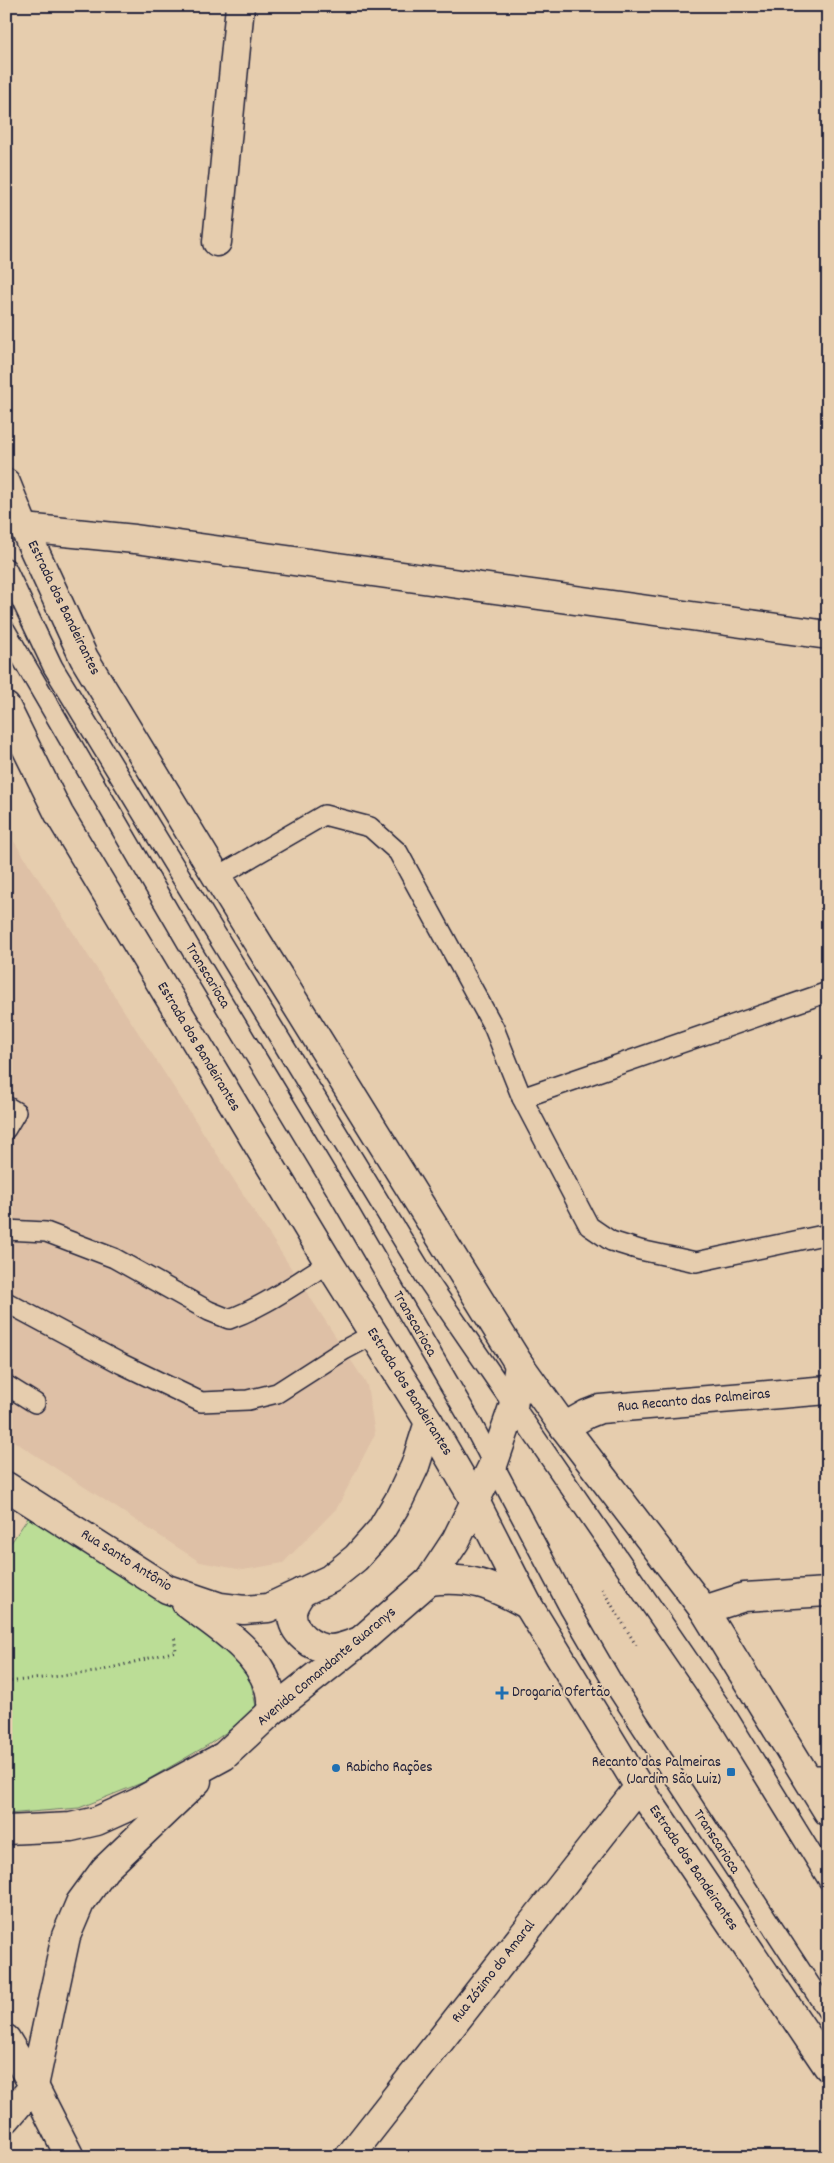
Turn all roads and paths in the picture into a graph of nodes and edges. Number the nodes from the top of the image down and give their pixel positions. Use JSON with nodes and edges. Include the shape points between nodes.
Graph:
{"nodes":[{"id":1,"x":240,"y":6,"type":"edge"},
{"id":2,"x":217,"y":242,"type":"dead end"},
{"id":3,"x":6,"y":483,"type":"edge"},
{"id":4,"x":24,"y":528,"type":"junction"},
{"id":5,"x":6,"y":568,"type":"edge"},
{"id":6,"x":6,"y":631,"type":"edge"},
{"id":7,"x":828,"y":635,"type":"edge"},
{"id":8,"x":6,"y":707,"type":"edge"},
{"id":9,"x":217,"y":877,"type":"junction"},
{"id":10,"x":828,"y":992,"type":"edge"},
{"id":11,"x":522,"y":1098,"type":"junction"},
{"id":12,"x":6,"y":1106,"type":"edge"},
{"id":13,"x":6,"y":1129,"type":"edge"},
{"id":14,"x":6,"y":1230,"type":"edge"},
{"id":15,"x":828,"y":1234,"type":"edge"},
{"id":16,"x":329,"y":1263,"type":"junction"},
{"id":17,"x":6,"y":1302,"type":"edge"},
{"id":18,"x":374,"y":1334,"type":"junction"},
{"id":19,"x":518,"y":1364,"type":"junction"},
{"id":20,"x":6,"y":1385,"type":"edge"},
{"id":21,"x":828,"y":1390,"type":"edge"},
{"id":22,"x":35,"y":1402,"type":"dead end"},
{"id":23,"x":513,"y":1407,"type":"junction"},
{"id":24,"x":429,"y":1422,"type":"junction"},
{"id":25,"x":564,"y":1427,"type":"junction"},
{"id":26,"x":493,"y":1465,"type":"junction"},
{"id":27,"x":6,"y":1486,"type":"edge"},
{"id":28,"x":475,"y":1501,"type":"junction"},
{"id":29,"x":429,"y":1581,"type":"junction"},
{"id":30,"x":167,"y":1589,"type":"junction"},
{"id":31,"x":602,"y":1589,"type":"dead end"},
{"id":32,"x":302,"y":1592,"type":"junction"},
{"id":33,"x":828,"y":1592,"type":"edge"},
{"id":34,"x":528,"y":1604,"type":"junction"},
{"id":35,"x":704,"y":1610,"type":"junction"},
{"id":36,"x":359,"y":1642,"type":"junction"},
{"id":37,"x":636,"y":1645,"type":"dead end"},
{"id":38,"x":6,"y":1682,"type":"edge"},
{"id":39,"x":272,"y":1711,"type":"junction"},
{"id":40,"x":224,"y":1756,"type":"junction"},
{"id":41,"x":816,"y":1775,"type":"edge"},
{"id":42,"x":639,"y":1787,"type":"junction"},
{"id":43,"x":828,"y":1812,"type":"edge"},
{"id":44,"x":6,"y":1830,"type":"edge"},
{"id":45,"x":828,"y":1880,"type":"edge"},
{"id":46,"x":828,"y":2012,"type":"edge"},
{"id":47,"x":6,"y":2039,"type":"edge"},
{"id":48,"x":828,"y":2067,"type":"edge"},
{"id":49,"x":34,"y":2086,"type":"junction"},
{"id":50,"x":6,"y":2119,"type":"edge"},
{"id":51,"x":70,"y":2157,"type":"edge"},
{"id":52,"x":349,"y":2157,"type":"edge"}],
"edges":[{"from":1,"to":2,"type":"street"},
{"from":3,"to":4,"type":"street","name":"Estrada dos Bandeirantes"},
{"from":4,"to":7,"type":"street","via":[[135,539]]},
{"from":4,"to":9,"type":"street","name":"Estrada dos Bandeirantes","via":[[84,658]]},
{"from":5,"to":23,"type":"lane","name":"Transcarioca","via":[[53,667],[426,1278]]},
{"from":6,"to":26,"type":"lane","name":"Transcarioca","via":[[192,951],[338,1192]]},
{"from":8,"to":16,"type":"street","name":"Estrada dos Bandeirantes","via":[[59,814]]},
{"from":9,"to":11,"type":"lane","via":[[324,815],[370,827],[398,852],[494,1028]]},
{"from":9,"to":19,"type":"street","name":"Estrada dos Bandeirantes"},
{"from":10,"to":11,"type":"lane"},
{"from":11,"to":15,"type":"lane","via":[[589,1226],[611,1241],[696,1262]]},
{"from":12,"to":13,"type":"lane","via":[[16,1112]]},
{"from":14,"to":16,"type":"lane","via":[[46,1232],[114,1258],[229,1319],[273,1299]]},
{"from":16,"to":18,"type":"street","name":"Estrada dos Bandeirantes"},
{"from":17,"to":18,"type":"lane","via":[[201,1402],[248,1400],[277,1393]]},
{"from":18,"to":24,"type":"street","name":"Estrada dos Bandeirantes"},
{"from":19,"to":23,"type":"street","name":"Avenida Comandante Guaranys"},
{"from":19,"to":25,"type":"street","name":"Estrada dos Bandeirantes"},
{"from":20,"to":22,"type":"lane"},
{"from":21,"to":25,"type":"street","name":"Rua Recanto das Palmeiras","via":[[600,1409]]},
{"from":23,"to":26,"type":"street","name":"Avenida Comandante Guaranys"},
{"from":23,"to":45,"type":"lane","name":"Transcarioca","via":[[724,1711]]},
{"from":24,"to":28,"type":"street","name":"Estrada dos Bandeirantes"},
{"from":24,"to":32,"type":"street","name":"Rua Santo Antônio","via":[[415,1466],[380,1530],[356,1558],[330,1578]]},
{"from":25,"to":35,"type":"street","name":"Estrada dos Bandeirantes"},
{"from":26,"to":28,"type":"street","name":"Avenida Comandante Guaranys"},
{"from":26,"to":46,"type":"lane","name":"Transcarioca","via":[[613,1683]]},
{"from":27,"to":30,"type":"street","name":"Rua Santo Antônio"},
{"from":28,"to":29,"type":"street","name":"Avenida Comandante Guaranys","via":[[456,1540]]},
{"from":28,"to":34,"type":"street","name":"Estrada dos Bandeirantes"},
{"from":29,"to":34,"type":"street","via":[[476,1581]]},
{"from":29,"to":36,"type":"street","name":"Avenida Comandante Guaranys"},
{"from":30,"to":32,"type":"street","name":"Rua Santo Antônio","via":[[220,1607],[244,1610],[268,1608]]},
{"from":30,"to":38,"type":"path","via":[[176,1651],[96,1672]]},
{"from":30,"to":39,"type":"street","via":[[238,1643],[262,1674],[269,1689]]},
{"from":31,"to":37,"type":"path"},
{"from":32,"to":36,"type":"street","via":[[292,1613],[302,1637],[314,1645],[330,1649]]},
{"from":33,"to":35,"type":"street","via":[[744,1597]]},
{"from":34,"to":42,"type":"street","name":"Estrada dos Bandeirantes"},
{"from":35,"to":41,"type":"street","name":"Estrada dos Bandeirantes"},
{"from":36,"to":39,"type":"street","name":"Avenida Comandante Guaranys"},
{"from":39,"to":40,"type":"street","name":"Avenida Comandante Guaranys"},
{"from":40,"to":44,"type":"street","name":"Avenida Comandante Guaranys","via":[[97,1821],[71,1827]]},
{"from":40,"to":49,"type":"street","via":[[105,1869],[80,1903],[66,1936]]},
{"from":41,"to":43,"type":"street","name":"Estrada dos Bandeirantes"},
{"from":42,"to":48,"type":"street","name":"Estrada dos Bandeirantes"},
{"from":42,"to":52,"type":"street","name":"Rua Zózimo do Amaral"},
{"from":47,"to":49,"type":"street"},
{"from":49,"to":50,"type":"street"},
{"from":49,"to":51,"type":"street"}]}
